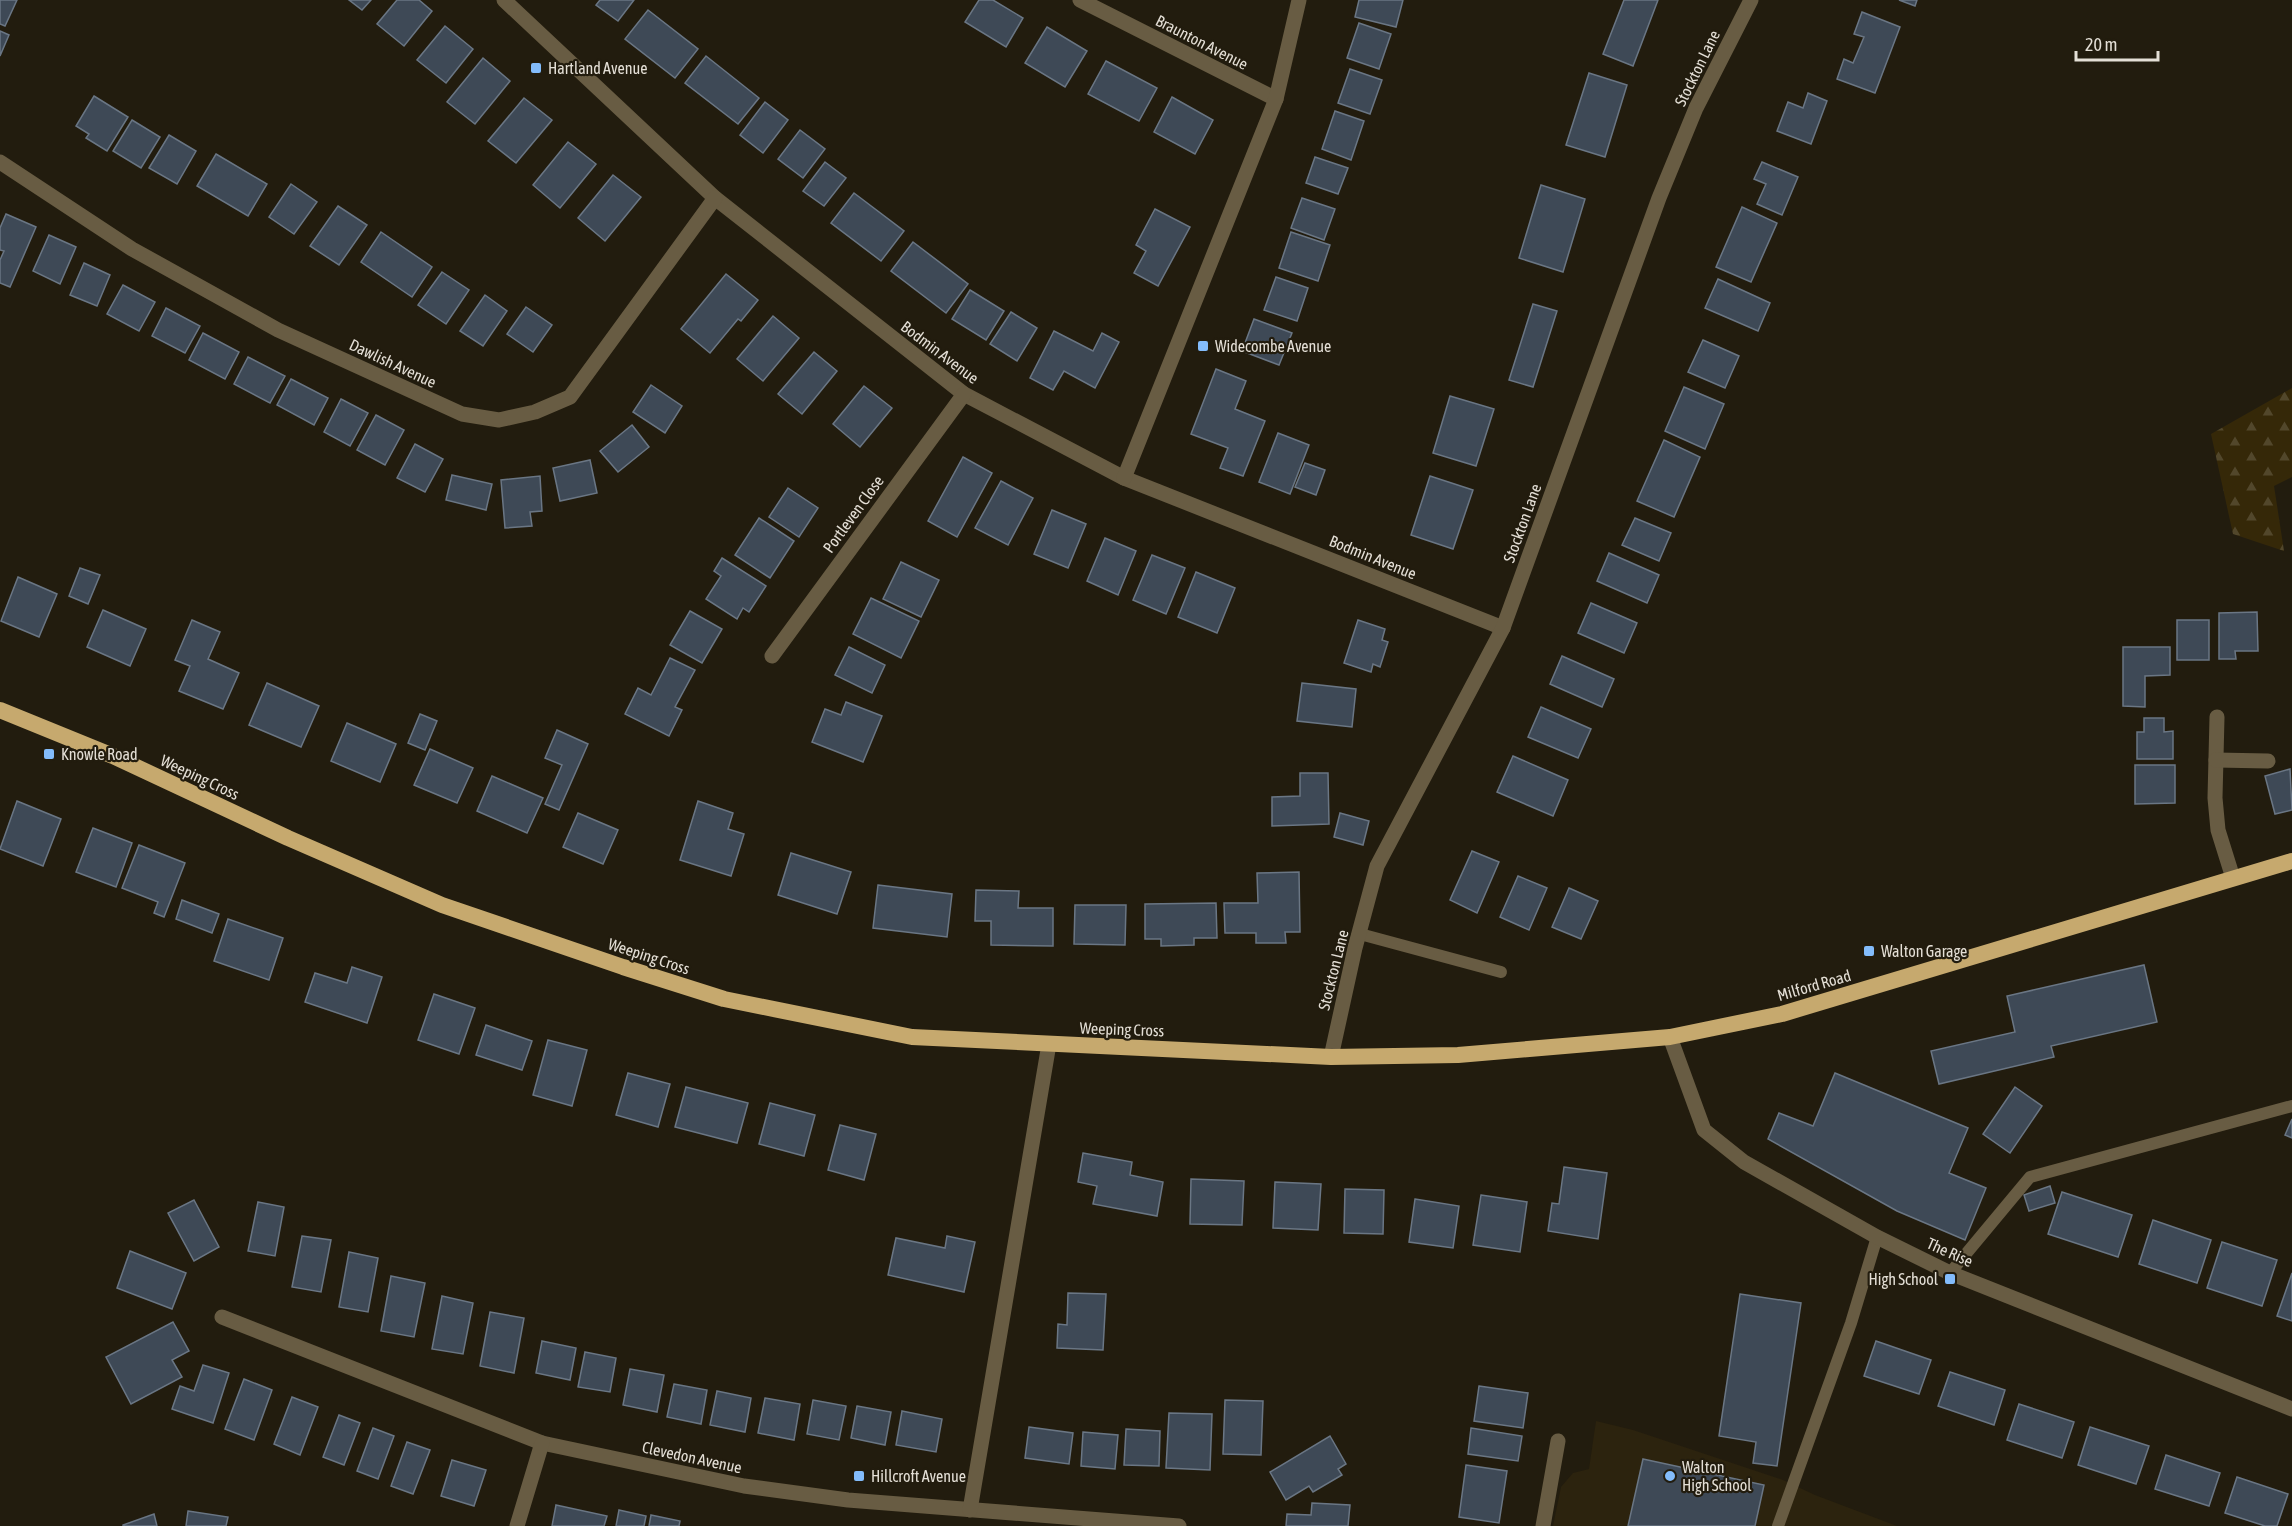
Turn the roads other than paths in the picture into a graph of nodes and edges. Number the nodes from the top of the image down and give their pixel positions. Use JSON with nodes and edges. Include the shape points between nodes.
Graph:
{"nodes":[{"id":1,"x":504,"y":0,"type":"edge"},
{"id":2,"x":1080,"y":0,"type":"edge"},
{"id":3,"x":1299,"y":0,"type":"edge"},
{"id":4,"x":1751,"y":0,"type":"edge"},
{"id":5,"x":1276,"y":99,"type":"junction"},
{"id":6,"x":0,"y":162,"type":"edge"},
{"id":7,"x":715,"y":198,"type":"junction"},
{"id":8,"x":964,"y":394,"type":"junction"},
{"id":9,"x":1124,"y":478,"type":"junction"},
{"id":10,"x":1503,"y":628,"type":"junction"},
{"id":11,"x":772,"y":656,"type":"dead end"},
{"id":12,"x":0,"y":710,"type":"edge"},
{"id":13,"x":2217,"y":717,"type":"dead end"},
{"id":14,"x":2216,"y":760,"type":"junction"},
{"id":15,"x":2268,"y":760,"type":"dead end"},
{"id":16,"x":2292,"y":861,"type":"edge"},
{"id":17,"x":2233,"y":878,"type":"junction"},
{"id":18,"x":1360,"y":934,"type":"junction"},
{"id":19,"x":1501,"y":972,"type":"dead end"},
{"id":20,"x":1670,"y":1037,"type":"junction"},
{"id":21,"x":1049,"y":1044,"type":"junction"},
{"id":22,"x":1331,"y":1057,"type":"junction"},
{"id":23,"x":2292,"y":1106,"type":"edge"},
{"id":24,"x":1877,"y":1237,"type":"junction"},
{"id":25,"x":1950,"y":1273,"type":"junction"},
{"id":26,"x":222,"y":1317,"type":"dead end"},
{"id":27,"x":2292,"y":1409,"type":"edge"},
{"id":28,"x":1558,"y":1441,"type":"dead end"},
{"id":29,"x":542,"y":1443,"type":"junction"},
{"id":30,"x":970,"y":1510,"type":"junction"},
{"id":31,"x":517,"y":1526,"type":"edge"},
{"id":32,"x":1179,"y":1526,"type":"edge"},
{"id":33,"x":1543,"y":1526,"type":"edge"},
{"id":34,"x":1778,"y":1526,"type":"edge"}],
"edges":[{"from":1,"to":7,"type":"street","name":"Bodmin Avenue"},
{"from":2,"to":5,"type":"street","name":"Braunton Avenue"},
{"from":3,"to":5,"type":"street"},
{"from":4,"to":10,"type":"street","name":"Stockton Lane","via":[[1696,108],[1659,198]]},
{"from":5,"to":9,"type":"street"},
{"from":6,"to":7,"type":"street","name":"Dawlish Avenue","via":[[132,249],[278,330],[462,414],[499,420],[535,412],[570,397]]},
{"from":7,"to":8,"type":"street","name":"Bodmin Avenue"},
{"from":8,"to":9,"type":"street","name":"Bodmin Avenue"},
{"from":8,"to":11,"type":"street","name":"Portleven Close"},
{"from":9,"to":10,"type":"street","name":"Bodmin Avenue"},
{"from":10,"to":18,"type":"street","name":"Stockton Lane","via":[[1377,866]]},
{"from":12,"to":21,"type":"highway","name":"Weeping Cross","via":[[113,756],[441,905],[623,967],[724,999],[912,1037]]},
{"from":13,"to":14,"type":"street"},
{"from":14,"to":15,"type":"street"},
{"from":14,"to":17,"type":"street","via":[[2218,830]]},
{"from":16,"to":17,"type":"highway","name":"Milford Road"},
{"from":17,"to":20,"type":"highway","name":"Milford Road","via":[[1782,1014]]},
{"from":18,"to":19,"type":"lane"},
{"from":18,"to":22,"type":"street","name":"Stockton Lane"},
{"from":20,"to":22,"type":"highway","name":"Milford Road","via":[[1458,1055]]},
{"from":20,"to":24,"type":"street","name":"The Rise","via":[[1704,1130],[1744,1162]]},
{"from":21,"to":22,"type":"highway","name":"Weeping Cross"},
{"from":21,"to":30,"type":"street"},
{"from":23,"to":25,"type":"lane","via":[[2030,1177]]},
{"from":24,"to":25,"type":"street","name":"The Rise"},
{"from":24,"to":34,"type":"lane","via":[[1851,1323]]},
{"from":25,"to":27,"type":"street","name":"The Rise"},
{"from":26,"to":29,"type":"street","name":"Clevedon Avenue"},
{"from":28,"to":33,"type":"street"},
{"from":29,"to":30,"type":"street","name":"Clevedon Avenue","via":[[744,1486]]},
{"from":29,"to":31,"type":"street"},
{"from":30,"to":32,"type":"street","name":"Clevedon Avenue"}]}
